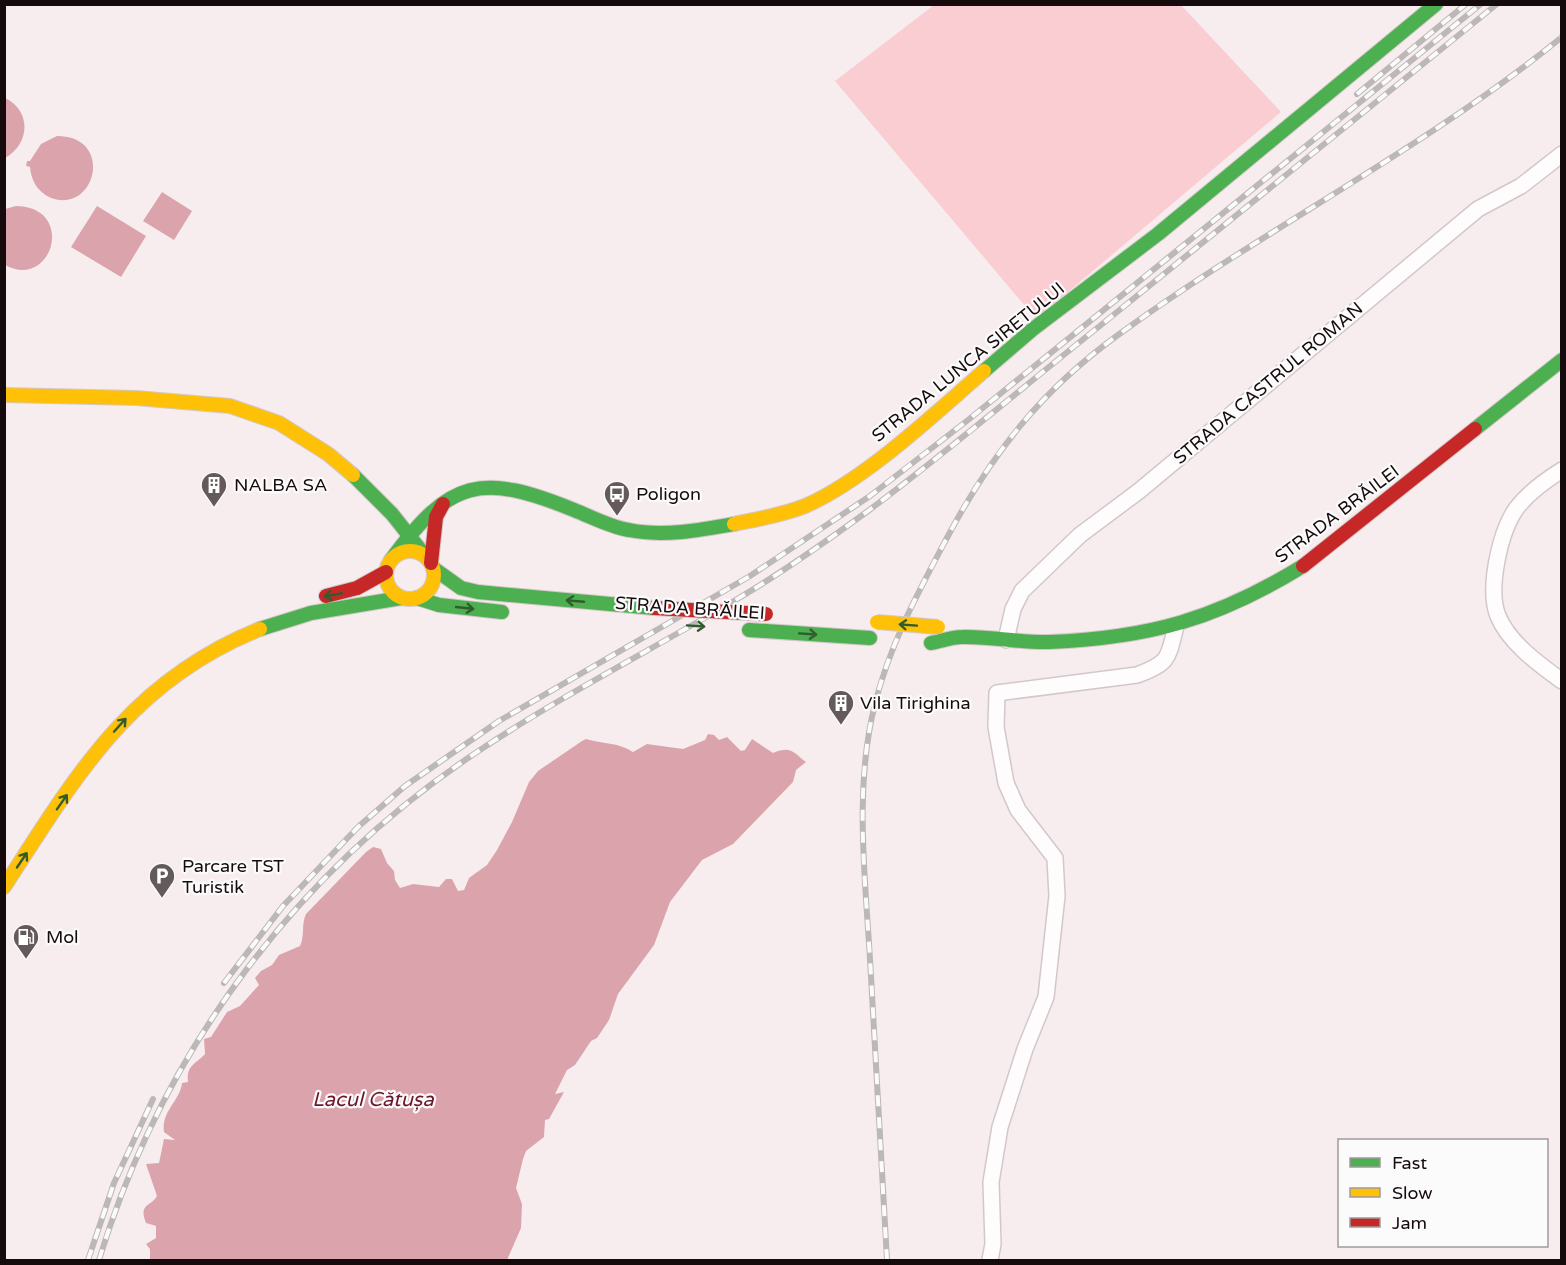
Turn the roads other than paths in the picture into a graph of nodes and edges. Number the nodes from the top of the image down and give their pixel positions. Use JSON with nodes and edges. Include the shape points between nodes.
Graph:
{"nodes":[{"id":1,"x":1436,"y":4,"type":"edge"},
{"id":2,"x":1562,"y":154,"type":"edge"},
{"id":3,"x":1562,"y":360,"type":"edge"},
{"id":4,"x":4,"y":395,"type":"edge"},
{"id":5,"x":1562,"y":470,"type":"edge"},
{"id":6,"x":447,"y":497,"type":"junction"},
{"id":7,"x":384,"y":504,"type":"junction"},
{"id":8,"x":409,"y":533,"type":"junction"},
{"id":9,"x":430,"y":563,"type":"junction"},
{"id":10,"x":388,"y":566,"type":"junction"},
{"id":11,"x":400,"y":598,"type":"junction"},
{"id":12,"x":417,"y":598,"type":"junction"},
{"id":13,"x":308,"y":600,"type":"dead end"},
{"id":14,"x":514,"y":613,"type":"dead end"},
{"id":15,"x":256,"y":615,"type":"dead end"},
{"id":16,"x":771,"y":615,"type":"dead end"},
{"id":17,"x":872,"y":622,"type":"dead end"},
{"id":18,"x":234,"y":625,"type":"dead end"},
{"id":19,"x":1176,"y":626,"type":"junction"},
{"id":20,"x":743,"y":629,"type":"dead end"},
{"id":21,"x":961,"y":637,"type":"junction"},
{"id":22,"x":875,"y":639,"type":"dead end"},
{"id":23,"x":1006,"y":640,"type":"junction"},
{"id":24,"x":926,"y":643,"type":"dead end"},
{"id":25,"x":1562,"y":681,"type":"edge"},
{"id":26,"x":81,"y":750,"type":"dead end"},
{"id":27,"x":8,"y":855,"type":"dead end"},
{"id":28,"x":4,"y":887,"type":"edge"},
{"id":29,"x":990,"y":1260,"type":"edge"}],
"edges":[{"from":1,"to":6,"type":"main road","name":"STRADA LUNCA SIRETULUI","via":[[1116,267],[1024,336],[872,464],[819,500],[761,518],[652,532],[623,529],[543,496],[515,489],[473,487]]},
{"from":2,"to":23,"type":"street","name":"STRADA CASTRUL ROMAN","via":[[1521,186],[1478,209],[1139,491],[1080,535],[1022,591]]},
{"from":3,"to":19,"type":"main road","name":"STRADA BRĂILEI","via":[[1302,567],[1257,592]]},
{"from":4,"to":7,"type":"main road","via":[[188,401],[252,412],[305,439]]},
{"from":5,"to":25,"type":"street","via":[[1516,510],[1497,560],[1492,592],[1498,617],[1506,629],[1530,656]]},
{"from":6,"to":7,"type":"main road","via":[[412,510]]},
{"from":6,"to":8,"type":"main road","name":"STRADA LUNCA SIRETULUI"},
{"from":6,"to":9,"type":"main road","via":[[436,517]]},
{"from":7,"to":8,"type":"main road"},
{"from":7,"to":10,"type":"main road","via":[[390,538]]},
{"from":8,"to":9,"type":"main road"},
{"from":8,"to":10,"type":"main road","name":"STRADA LUNCA SIRETULUI"},
{"from":9,"to":10,"type":"main road","via":[[412,551],[397,555]]},
{"from":9,"to":12,"type":"main road","via":[[433,583]]},
{"from":16,"to":9,"type":"main road","name":"STRADA BRĂILEI","one_way":true,"bridge":true,"via":[[478,592],[461,588]]},
{"from":10,"to":11,"type":"main road","via":[[390,589]]},
{"from":10,"to":13,"type":"main road","one_way":true,"via":[[357,588]]},
{"from":11,"to":12,"type":"main road"},
{"from":28,"to":11,"type":"main road","one_way":true,"via":[[117,727],[165,681],[261,628],[300,615]]},
{"from":12,"to":14,"type":"main road","one_way":true,"via":[[439,605]]},
{"from":15,"to":18,"type":"main road"},
{"from":21,"to":17,"type":"main road","name":"STRADA BRĂILEI","one_way":true,"bridge":true,"via":[[938,627]]},
{"from":19,"to":23,"type":"main road","name":"STRADA BRĂILEI","via":[[1094,639]]},
{"from":19,"to":29,"type":"street","via":[[1167,659],[1154,669],[1137,675],[997,693],[996,727],[1006,783],[1018,810],[1055,858],[1057,896],[1046,997],[1024,1049],[1000,1127],[992,1182]]},
{"from":20,"to":22,"type":"main road","name":"STRADA BRĂILEI","one_way":true},
{"from":21,"to":23,"type":"main road","name":"STRADA BRĂILEI"},
{"from":21,"to":24,"type":"main road","name":"STRADA BRĂILEI"},
{"from":26,"to":27,"type":"main road"}]}
